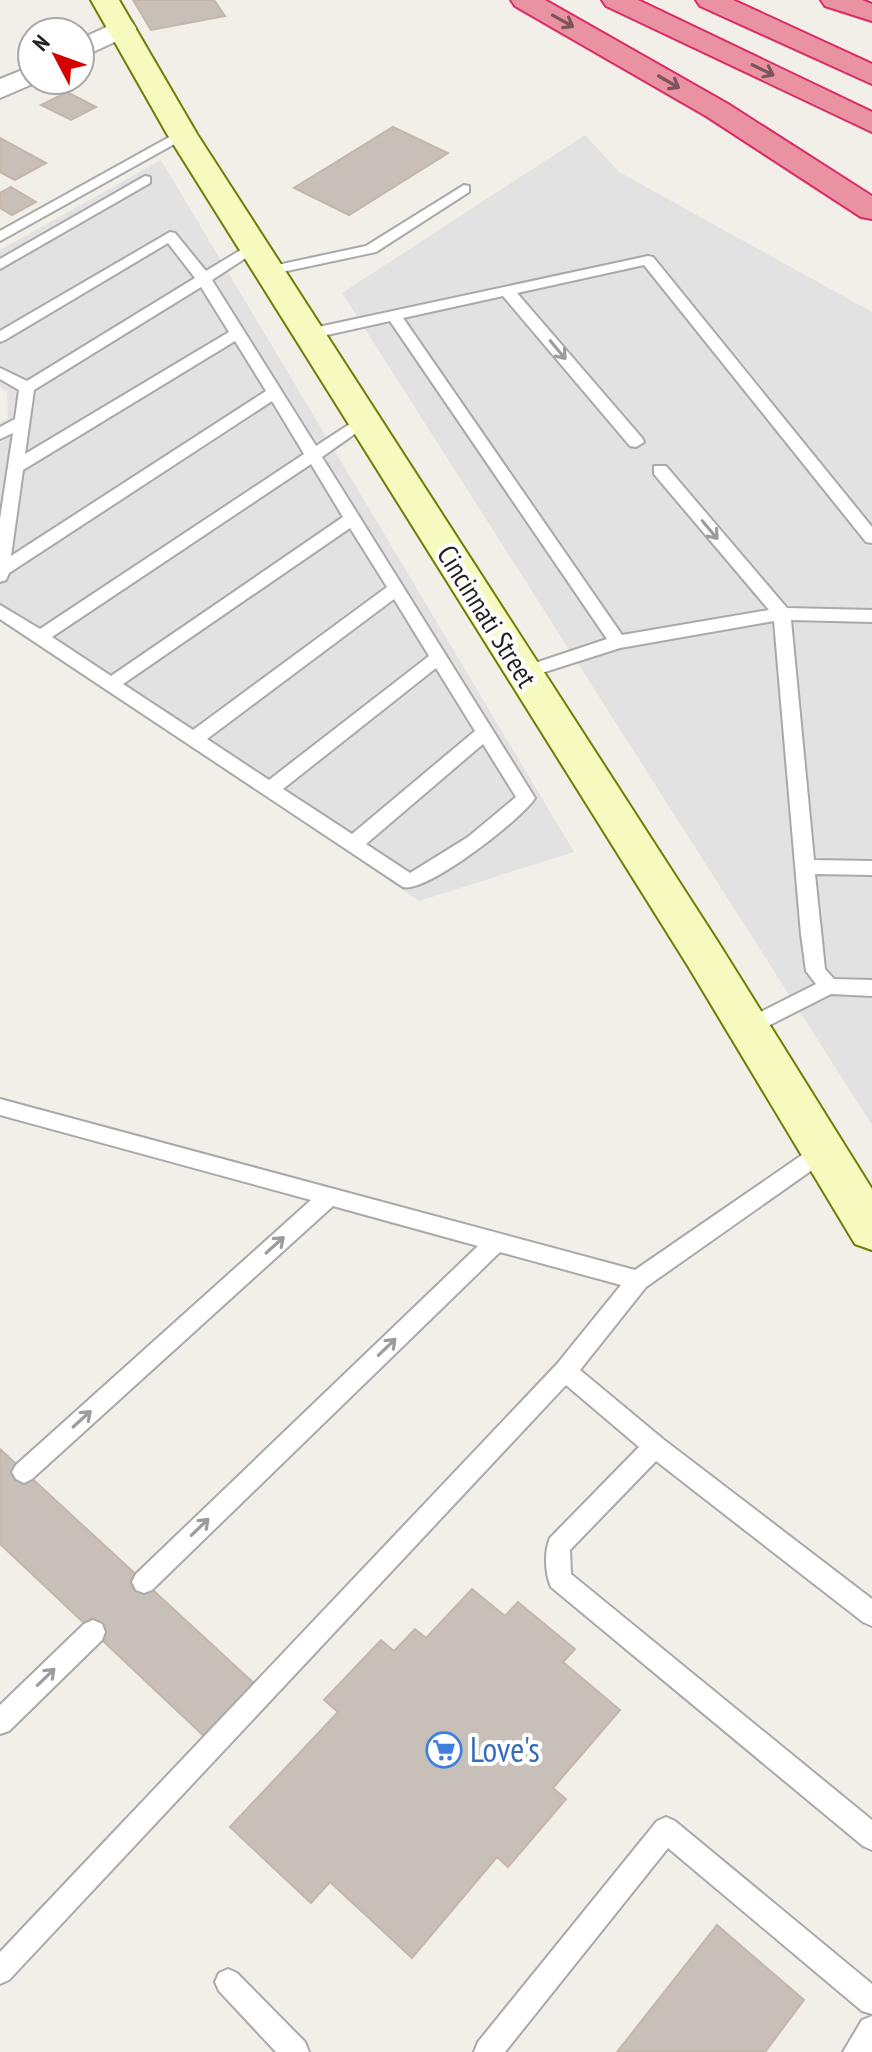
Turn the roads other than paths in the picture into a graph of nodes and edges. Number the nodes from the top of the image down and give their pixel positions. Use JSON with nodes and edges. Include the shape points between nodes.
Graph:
{"nodes":[{"id":1,"x":105,"y":0,"type":"edge"},
{"id":2,"x":525,"y":0,"type":"edge"},
{"id":3,"x":616,"y":0,"type":"edge"},
{"id":4,"x":710,"y":0,"type":"edge"},
{"id":5,"x":835,"y":0,"type":"edge"},
{"id":6,"x":872,"y":13,"type":"edge"},
{"id":7,"x":122,"y":28,"type":"junction"},
{"id":8,"x":96,"y":42,"type":"edge"},
{"id":9,"x":872,"y":75,"type":"edge"},
{"id":10,"x":872,"y":123,"type":"edge"},
{"id":11,"x":182,"y":134,"type":"junction"},
{"id":12,"x":145,"y":180,"type":"dead end"},
{"id":13,"x":464,"y":189,"type":"dead end"},
{"id":14,"x":872,"y":210,"type":"edge"},
{"id":15,"x":0,"y":237,"type":"edge"},
{"id":16,"x":261,"y":259,"type":"junction"},
{"id":17,"x":0,"y":265,"type":"edge"},
{"id":18,"x":204,"y":279,"type":"junction"},
{"id":19,"x":507,"y":291,"type":"junction"},
{"id":20,"x":394,"y":315,"type":"junction"},
{"id":21,"x":238,"y":333,"type":"junction"},
{"id":22,"x":309,"y":334,"type":"junction"},
{"id":23,"x":0,"y":337,"type":"edge"},
{"id":24,"x":0,"y":373,"type":"edge"},
{"id":25,"x":27,"y":388,"type":"junction"},
{"id":26,"x":275,"y":392,"type":"junction"},
{"id":27,"x":22,"y":421,"type":"junction"},
{"id":28,"x":365,"y":421,"type":"junction"},
{"id":29,"x":0,"y":434,"type":"edge"},
{"id":30,"x":636,"y":442,"type":"dead end"},
{"id":31,"x":314,"y":455,"type":"junction"},
{"id":32,"x":16,"y":467,"type":"junction"},
{"id":33,"x":660,"y":470,"type":"dead end"},
{"id":34,"x":353,"y":518,"type":"junction"},
{"id":35,"x":872,"y":538,"type":"edge"},
{"id":36,"x":0,"y":573,"type":"edge"},
{"id":37,"x":397,"y":588,"type":"junction"},
{"id":38,"x":0,"y":611,"type":"edge"},
{"id":39,"x":782,"y":614,"type":"junction"},
{"id":40,"x":872,"y":616,"type":"edge"},
{"id":41,"x":40,"y":637,"type":"junction"},
{"id":42,"x":618,"y":642,"type":"junction"},
{"id":43,"x":439,"y":657,"type":"junction"},
{"id":44,"x":523,"y":673,"type":"junction"},
{"id":45,"x":111,"y":684,"type":"junction"},
{"id":46,"x":485,"y":732,"type":"junction"},
{"id":47,"x":194,"y":739,"type":"junction"},
{"id":48,"x":270,"y":789,"type":"junction"},
{"id":49,"x":353,"y":844,"type":"junction"},
{"id":50,"x":805,"y":867,"type":"junction"},
{"id":51,"x":872,"y":868,"type":"edge"},
{"id":52,"x":829,"y":986,"type":"junction"},
{"id":53,"x":872,"y":988,"type":"edge"},
{"id":54,"x":748,"y":1028,"type":"junction"},
{"id":55,"x":0,"y":1107,"type":"edge"},
{"id":56,"x":825,"y":1150,"type":"junction"},
{"id":57,"x":329,"y":1197,"type":"junction"},
{"id":58,"x":872,"y":1230,"type":"edge"},
{"id":59,"x":496,"y":1242,"type":"junction"},
{"id":60,"x":638,"y":1280,"type":"junction"},
{"id":61,"x":565,"y":1371,"type":"junction"},
{"id":62,"x":655,"y":1446,"type":"junction"},
{"id":63,"x":24,"y":1472,"type":"dead end"},
{"id":64,"x":144,"y":1582,"type":"dead end"},
{"id":65,"x":872,"y":1614,"type":"edge"},
{"id":66,"x":93,"y":1632,"type":"dead end"},
{"id":67,"x":0,"y":1722,"type":"edge"},
{"id":68,"x":872,"y":1837,"type":"edge"},
{"id":69,"x":0,"y":1971,"type":"edge"},
{"id":70,"x":228,"y":1982,"type":"dead end"},
{"id":71,"x":872,"y":2001,"type":"edge"},
{"id":72,"x":872,"y":2030,"type":"edge"},
{"id":73,"x":295,"y":2052,"type":"edge"},
{"id":74,"x":488,"y":2052,"type":"edge"},
{"id":75,"x":857,"y":2052,"type":"edge"}],
"edges":[{"from":1,"to":7,"type":"street","name":"Cincinnati Street"},
{"from":2,"to":14,"type":"highway","one_way":true,"via":[[717,110]]},
{"from":3,"to":10,"type":"highway","one_way":true},
{"from":4,"to":9,"type":"highway"},
{"from":5,"to":6,"type":"highway"},
{"from":7,"to":8,"type":"street"},
{"from":7,"to":11,"type":"street","name":"Cincinnati Street"},
{"from":11,"to":15,"type":"lane"},
{"from":11,"to":16,"type":"street","name":"Cincinnati Street"},
{"from":12,"to":17,"type":"lane"},
{"from":13,"to":16,"type":"lane","via":[[371,249]]},
{"from":16,"to":18,"type":"lane"},
{"from":16,"to":22,"type":"street","name":"Cincinnati Street"},
{"from":18,"to":21,"type":"lane"},
{"from":18,"to":23,"type":"lane","via":[[170,236]]},
{"from":18,"to":25,"type":"lane"},
{"from":19,"to":20,"type":"lane"},
{"from":19,"to":30,"type":"lane","one_way":true},
{"from":19,"to":35,"type":"lane","via":[[648,260]]},
{"from":20,"to":22,"type":"lane"},
{"from":20,"to":42,"type":"lane"},
{"from":21,"to":26,"type":"lane"},
{"from":21,"to":32,"type":"lane"},
{"from":22,"to":28,"type":"street","name":"Cincinnati Street"},
{"from":24,"to":25,"type":"lane"},
{"from":25,"to":27,"type":"lane"},
{"from":26,"to":31,"type":"lane"},
{"from":26,"to":36,"type":"lane"},
{"from":27,"to":29,"type":"lane"},
{"from":27,"to":32,"type":"lane"},
{"from":28,"to":31,"type":"lane"},
{"from":28,"to":44,"type":"street","name":"Cincinnati Street"},
{"from":31,"to":34,"type":"lane"},
{"from":31,"to":41,"type":"lane"},
{"from":32,"to":36,"type":"lane"},
{"from":33,"to":39,"type":"lane","one_way":true},
{"from":34,"to":37,"type":"lane"},
{"from":34,"to":45,"type":"lane"},
{"from":37,"to":43,"type":"lane"},
{"from":37,"to":47,"type":"lane"},
{"from":38,"to":41,"type":"lane"},
{"from":39,"to":40,"type":"lane"},
{"from":39,"to":42,"type":"lane"},
{"from":39,"to":50,"type":"lane"},
{"from":41,"to":45,"type":"lane"},
{"from":42,"to":44,"type":"lane"},
{"from":43,"to":46,"type":"lane"},
{"from":43,"to":48,"type":"lane"},
{"from":44,"to":54,"type":"street","name":"Cincinnati Street"},
{"from":45,"to":47,"type":"lane"},
{"from":46,"to":49,"type":"lane"},
{"from":46,"to":49,"type":"lane","via":[[526,798],[475,842],[410,882]]},
{"from":47,"to":48,"type":"lane"},
{"from":48,"to":49,"type":"lane"},
{"from":50,"to":51,"type":"lane"},
{"from":50,"to":52,"type":"lane","via":[[816,971]]},
{"from":52,"to":53,"type":"lane"},
{"from":52,"to":54,"type":"lane"},
{"from":54,"to":56,"type":"street","name":"Cincinnati Street"},
{"from":55,"to":57,"type":"lane"},
{"from":56,"to":58,"type":"street","name":"Cincinnati Street"},
{"from":56,"to":60,"type":"lane"},
{"from":57,"to":59,"type":"lane"},
{"from":63,"to":57,"type":"lane","one_way":true},
{"from":59,"to":60,"type":"lane"},
{"from":64,"to":59,"type":"lane","one_way":true},
{"from":60,"to":61,"type":"lane"},
{"from":61,"to":62,"type":"lane"},
{"from":61,"to":69,"type":"lane"},
{"from":62,"to":65,"type":"lane"},
{"from":62,"to":68,"type":"lane","via":[[558,1546],[559,1579]]},
{"from":67,"to":66,"type":"lane","one_way":true},
{"from":70,"to":73,"type":"lane"},
{"from":71,"to":74,"type":"lane","via":[[666,1830]]},
{"from":72,"to":75,"type":"lane"}]}
